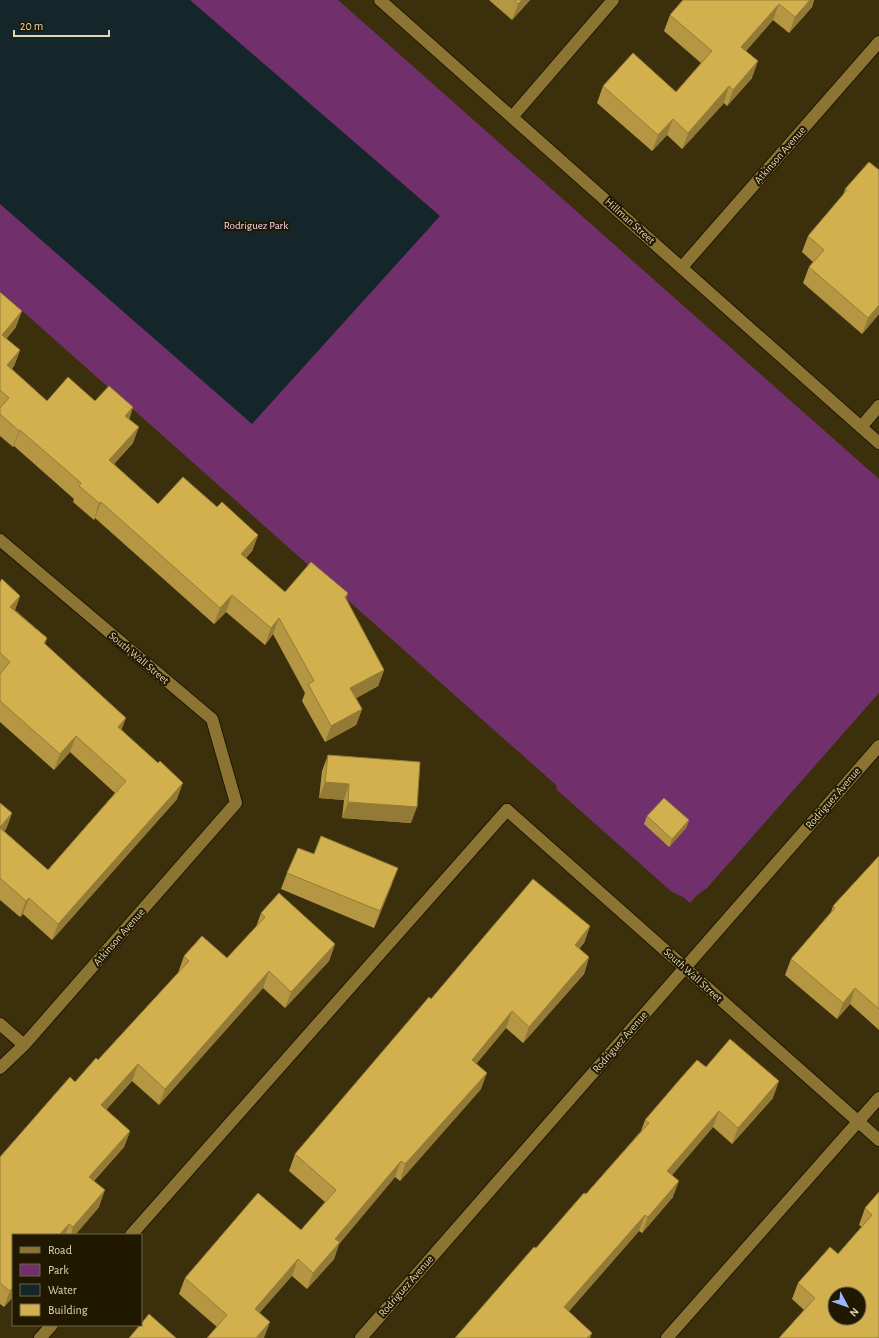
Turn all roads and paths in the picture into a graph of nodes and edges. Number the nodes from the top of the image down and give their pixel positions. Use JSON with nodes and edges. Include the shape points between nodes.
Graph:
{"nodes":[{"id":1,"x":380,"y":0,"type":"edge"},
{"id":2,"x":613,"y":0,"type":"edge"},
{"id":3,"x":879,"y":42,"type":"edge"},
{"id":4,"x":512,"y":117,"type":"junction"},
{"id":5,"x":682,"y":268,"type":"junction"},
{"id":6,"x":879,"y":406,"type":"edge"},
{"id":7,"x":861,"y":427,"type":"junction"},
{"id":8,"x":879,"y":443,"type":"edge"},
{"id":9,"x":0,"y":540,"type":"edge"},
{"id":10,"x":879,"y":746,"type":"edge"},
{"id":11,"x":236,"y":802,"type":"joint"},
{"id":12,"x":685,"y":967,"type":"junction"},
{"id":13,"x":0,"y":1024,"type":"edge"},
{"id":14,"x":24,"y":1045,"type":"junction"},
{"id":15,"x":0,"y":1068,"type":"edge"},
{"id":16,"x":879,"y":1098,"type":"edge"},
{"id":17,"x":858,"y":1122,"type":"junction"},
{"id":18,"x":879,"y":1140,"type":"edge"},
{"id":19,"x":132,"y":1234,"type":"edge"},
{"id":20,"x":51,"y":1326,"type":"edge"},
{"id":21,"x":40,"y":1338,"type":"edge"},
{"id":22,"x":361,"y":1338,"type":"edge"},
{"id":23,"x":667,"y":1338,"type":"edge"}],
"edges":[{"from":1,"to":4,"type":"street","name":"Hillman Street"},
{"from":2,"to":4,"type":"street"},
{"from":3,"to":5,"type":"street","name":"Atkinson Avenue"},
{"from":4,"to":5,"type":"street","name":"Hillman Street"},
{"from":5,"to":7,"type":"street","name":"Hillman Street"},
{"from":6,"to":7,"type":"street"},
{"from":7,"to":8,"type":"street","name":"Hillman Street"},
{"from":9,"to":11,"type":"street","name":"South Wall Street","via":[[212,719]]},
{"from":10,"to":12,"type":"street","name":"Rodriguez Avenue"},
{"from":11,"to":14,"type":"street","name":"Atkinson Avenue"},
{"from":12,"to":17,"type":"street","name":"South Wall Street"},
{"from":12,"to":19,"type":"street","name":"South Wall Street","via":[[508,810]]},
{"from":12,"to":22,"type":"street","name":"Rodriguez Avenue"},
{"from":13,"to":14,"type":"street"},
{"from":14,"to":15,"type":"street","name":"Atkinson Avenue"},
{"from":16,"to":17,"type":"street"},
{"from":17,"to":18,"type":"street","name":"South Wall Street"},
{"from":17,"to":23,"type":"street"},
{"from":20,"to":21,"type":"street"}]}
